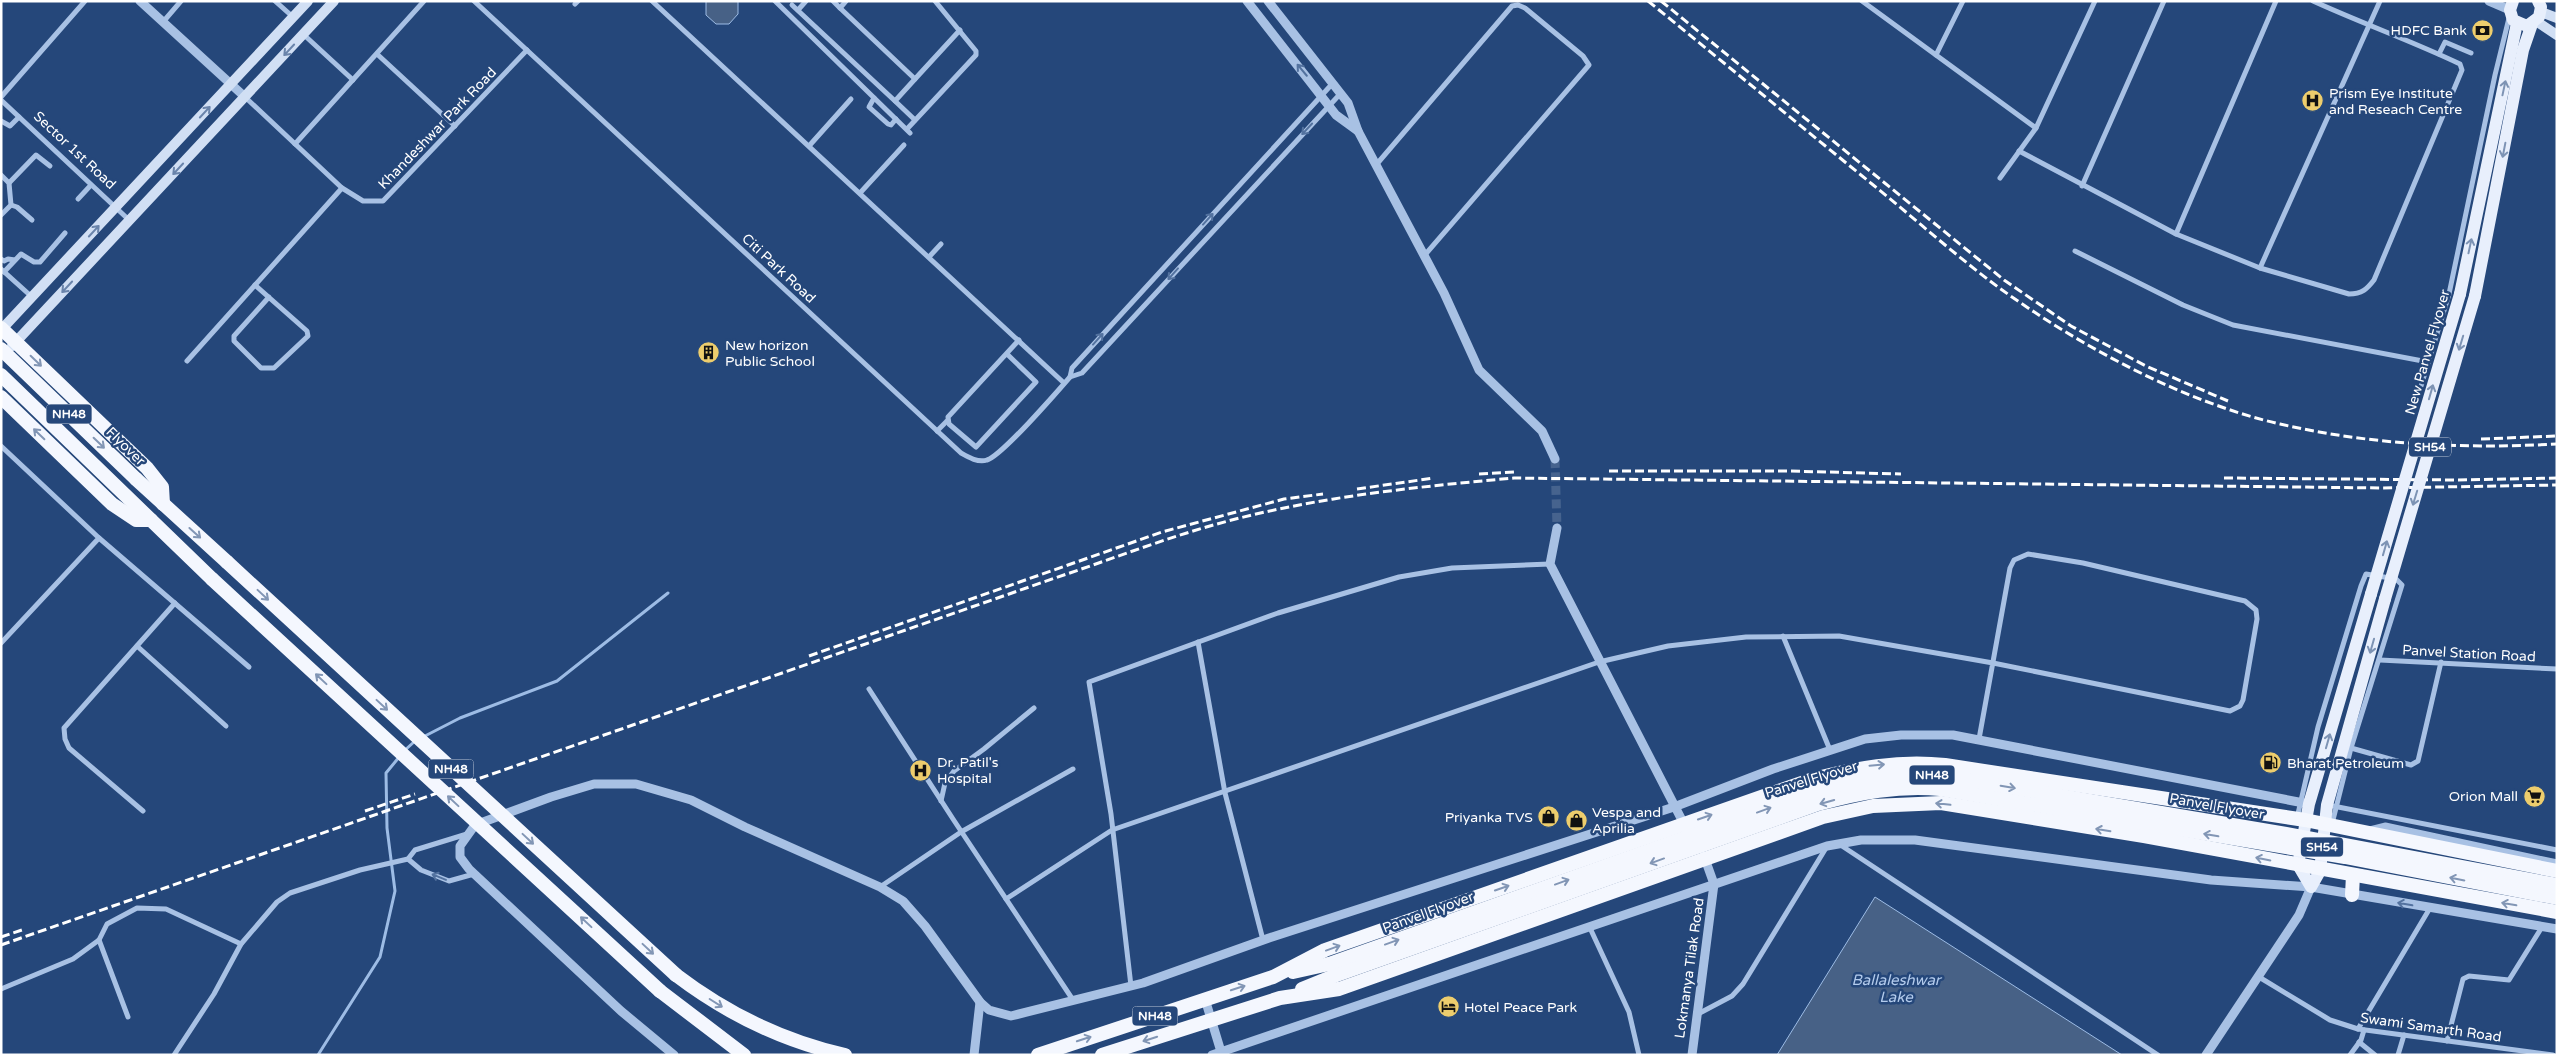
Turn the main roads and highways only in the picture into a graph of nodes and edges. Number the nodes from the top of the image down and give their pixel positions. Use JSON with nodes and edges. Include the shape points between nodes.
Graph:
{"nodes":[{"id":1,"x":308,"y":1,"type":"edge"},
{"id":2,"x":334,"y":1,"type":"edge"},
{"id":3,"x":2513,"y":13,"type":"edge"},
{"id":4,"x":2537,"y":15,"type":"edge"},
{"id":5,"x":2557,"y":18,"type":"edge"},
{"id":6,"x":2557,"y":35,"type":"edge"},
{"id":7,"x":2518,"y":49,"type":"junction"},
{"id":8,"x":2,"y":329,"type":"edge"},
{"id":9,"x":16,"y":342,"type":"junction"},
{"id":10,"x":1,"y":349,"type":"edge"},
{"id":11,"x":1,"y":358,"type":"edge"},
{"id":12,"x":1,"y":375,"type":"edge"},
{"id":13,"x":1,"y":397,"type":"edge"},
{"id":14,"x":163,"y":504,"type":"junction"},
{"id":15,"x":151,"y":520,"type":"junction"},
{"id":16,"x":2301,"y":819,"type":"junction"},
{"id":17,"x":2328,"y":825,"type":"junction"},
{"id":18,"x":2298,"y":866,"type":"junction"},
{"id":19,"x":2320,"y":870,"type":"junction"},
{"id":20,"x":2557,"y":870,"type":"edge"},
{"id":21,"x":2353,"y":876,"type":"junction"},
{"id":22,"x":2557,"y":885,"type":"edge"},
{"id":23,"x":2352,"y":895,"type":"road end"},
{"id":24,"x":2557,"y":898,"type":"edge"},
{"id":25,"x":2557,"y":912,"type":"edge"},
{"id":26,"x":1332,"y":970,"type":"junction"},
{"id":27,"x":1273,"y":977,"type":"junction"},
{"id":28,"x":1280,"y":998,"type":"junction"},
{"id":29,"x":744,"y":1055,"type":"edge"},
{"id":30,"x":845,"y":1055,"type":"edge"},
{"id":31,"x":1038,"y":1055,"type":"edge"},
{"id":32,"x":1102,"y":1055,"type":"edge"}],
"edges":[{"from":8,"to":1,"type":"main road","one_way":true},
{"from":2,"to":9,"type":"main road","one_way":true},
{"from":3,"to":4,"type":"main road","via":[[2522,26]]},
{"from":3,"to":7,"type":"main road","number":"SH54"},
{"from":4,"to":5,"type":"main road"},
{"from":4,"to":6,"type":"main road"},
{"from":4,"to":7,"type":"main road","number":"SH54"},
{"from":16,"to":7,"type":"main road","name":"New Panvel Flyover","number":"SH54","one_way":true,"bridge":true,"via":[[2460,294]]},
{"from":7,"to":17,"type":"main road","number":"SH54","one_way":true,"bridge":true,"via":[[2475,296],[2385,599]]},
{"from":8,"to":9,"type":"highway"},
{"from":9,"to":11,"type":"main road"},
{"from":9,"to":14,"type":"highway","one_way":true,"via":[[147,468],[162,487]]},
{"from":10,"to":14,"type":"highway","name":"Flyover","number":"NH48","one_way":true,"bridge":true},
{"from":12,"to":15,"type":"highway","number":"NH48"},
{"from":15,"to":13,"type":"highway","one_way":true,"via":[[136,520],[112,504]]},
{"from":14,"to":30,"type":"highway","number":"NH48","one_way":true,"bridge":true,"via":[[676,975],[718,1006],[744,1019]]},
{"from":29,"to":15,"type":"highway","number":"NH48","one_way":true,"bridge":true,"via":[[660,991]]},
{"from":16,"to":17,"type":"highway"},
{"from":16,"to":18,"type":"main road","number":"SH54"},
{"from":27,"to":16,"type":"highway","one_way":true,"via":[[1325,950],[1839,772],[1868,766],[1920,762]]},
{"from":17,"to":19,"type":"main road","number":"SH54"},
{"from":17,"to":20,"type":"highway"},
{"from":18,"to":19,"type":"highway"},
{"from":18,"to":19,"type":"main road","number":"SH54","via":[[2311,888]]},
{"from":18,"to":28,"type":"highway","one_way":true,"via":[[1941,803],[1873,806],[1846,811],[1705,859],[1339,988]]},
{"from":19,"to":21,"type":"highway"},
{"from":21,"to":23,"type":"highway"},
{"from":25,"to":21,"type":"highway","one_way":true},
{"from":26,"to":22,"type":"highway","name":"Panvel Flyover","number":"NH48","one_way":true,"bridge":true,"via":[[1814,792],[1868,778],[1919,774],[2330,842]]},
{"from":24,"to":26,"type":"highway","name":"Panvel Flyover","number":"NH48","one_way":true,"bridge":true,"via":[[2283,847],[1919,787],[1870,791],[1818,804]]},
{"from":26,"to":27,"type":"highway","name":"Panvel Flyover","number":"NH48"},
{"from":26,"to":28,"type":"highway","name":"Panvel Flyover","number":"NH48"},
{"from":31,"to":27,"type":"highway","number":"NH48","one_way":true},
{"from":28,"to":32,"type":"highway","number":"NH48","one_way":true}]}
